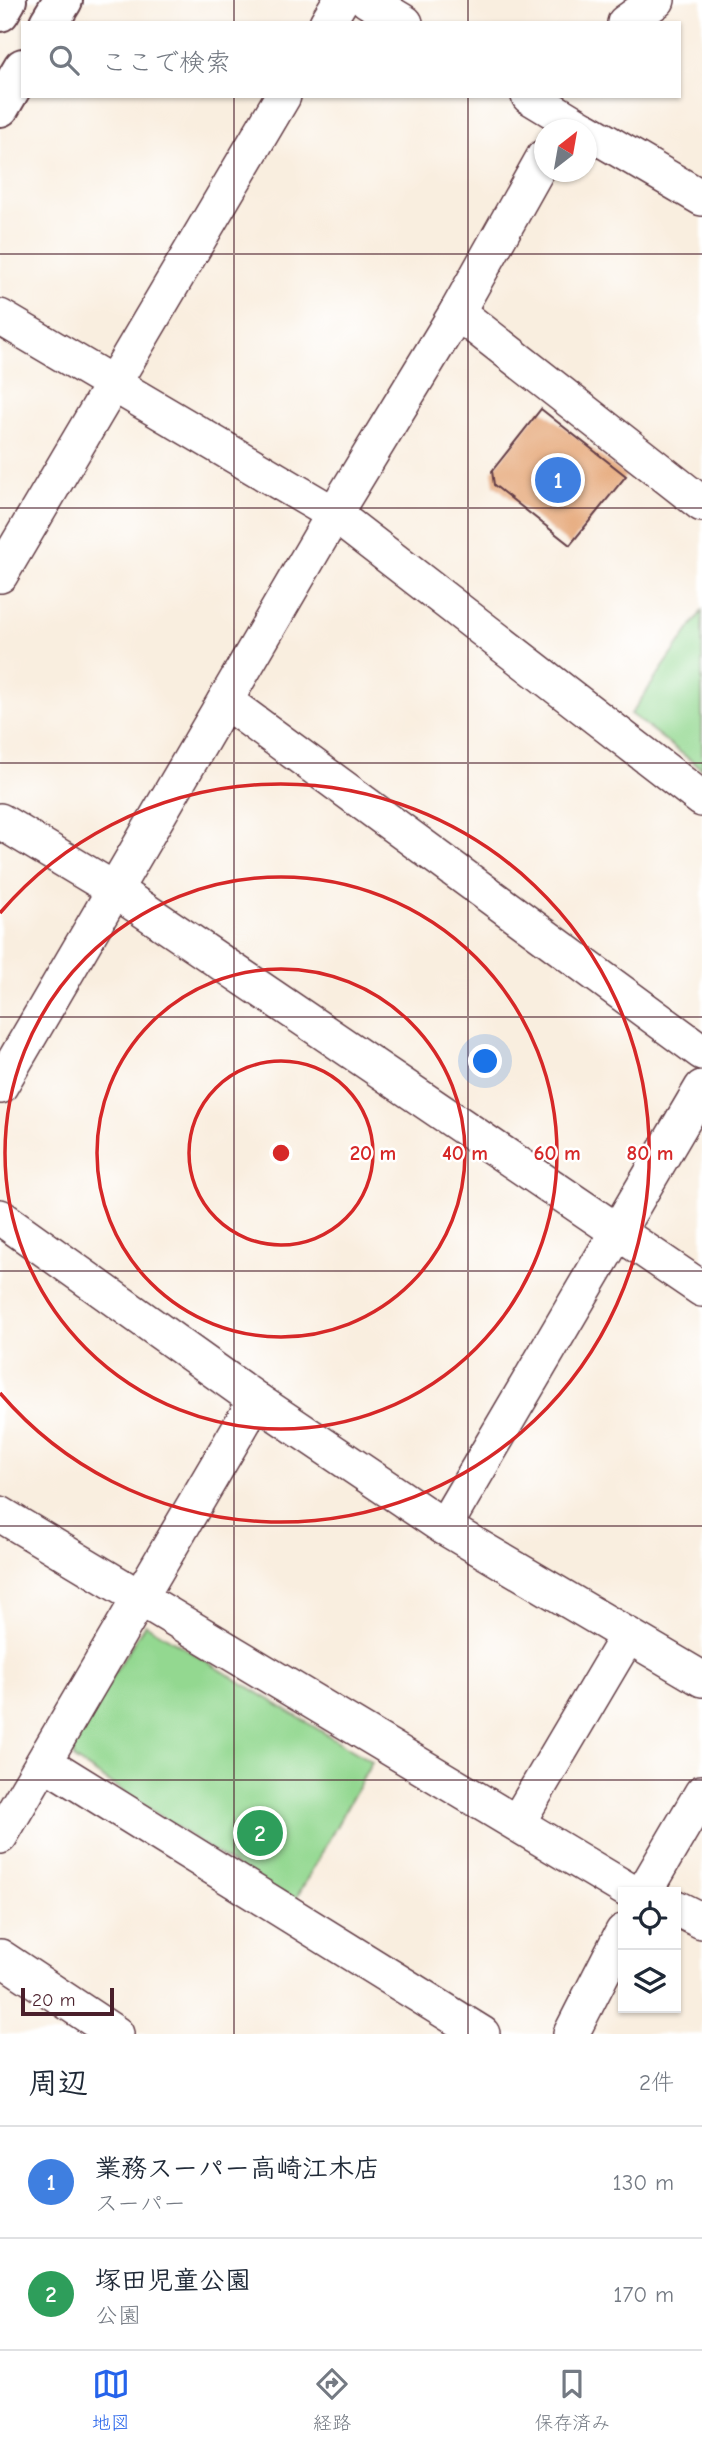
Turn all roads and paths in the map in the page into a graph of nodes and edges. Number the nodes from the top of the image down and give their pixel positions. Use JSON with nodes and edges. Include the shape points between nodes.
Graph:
{"nodes":[{"id":1,"x":7,"y":0,"type":"edge"},
{"id":2,"x":63,"y":0,"type":"edge"},
{"id":3,"x":341,"y":0,"type":"edge"},
{"id":4,"x":367,"y":0,"type":"edge"},
{"id":5,"x":657,"y":0,"type":"edge"},
{"id":6,"x":0,"y":12,"type":"edge"},
{"id":7,"x":50,"y":21,"type":"edge"},
{"id":8,"x":328,"y":21,"type":"edge"},
{"id":9,"x":402,"y":21,"type":"edge"},
{"id":10,"x":628,"y":21,"type":"edge"},
{"id":11,"x":21,"y":71,"type":"edge"},
{"id":12,"x":282,"y":98,"type":"edge"},
{"id":13,"x":533,"y":98,"type":"edge"},
{"id":14,"x":0,"y":107,"type":"edge"},
{"id":15,"x":571,"y":119,"type":"edge"},
{"id":16,"x":597,"y":134,"type":"edge"},
{"id":17,"x":534,"y":175,"type":"edge"},
{"id":18,"x":702,"y":198,"type":"edge"},
{"id":19,"x":457,"y":313,"type":"junction"},
{"id":20,"x":0,"y":317,"type":"edge"},
{"id":21,"x":110,"y":384,"type":"junction"},
{"id":22,"x":702,"y":504,"type":"edge"},
{"id":23,"x":334,"y":514,"type":"junction"},
{"id":24,"x":0,"y":575,"type":"edge"},
{"id":25,"x":225,"y":701,"type":"junction"},
{"id":26,"x":702,"y":799,"type":"edge"},
{"id":27,"x":0,"y":821,"type":"edge"},
{"id":28,"x":113,"y":889,"type":"junction"},
{"id":29,"x":702,"y":1052,"type":"edge"},
{"id":30,"x":0,"y":1086,"type":"edge"},
{"id":31,"x":702,"y":1088,"type":"edge"},
{"id":32,"x":0,"y":1217,"type":"edge"},
{"id":33,"x":619,"y":1231,"type":"junction"},
{"id":34,"x":702,"y":1289,"type":"edge"},
{"id":35,"x":256,"y":1400,"type":"junction"},
{"id":36,"x":0,"y":1515,"type":"edge"},
{"id":37,"x":444,"y":1527,"type":"junction"},
{"id":38,"x":141,"y":1598,"type":"junction"},
{"id":39,"x":628,"y":1635,"type":"junction"},
{"id":40,"x":702,"y":1679,"type":"edge"},
{"id":41,"x":44,"y":1762,"type":"junction"},
{"id":42,"x":702,"y":1793,"type":"edge"},
{"id":43,"x":517,"y":1824,"type":"junction"},
{"id":44,"x":0,"y":1836,"type":"edge"},
{"id":45,"x":623,"y":1887,"type":"edge"},
{"id":46,"x":647,"y":1887,"type":"edge"},
{"id":47,"x":681,"y":1911,"type":"edge"},
{"id":48,"x":702,"y":1921,"type":"edge"},
{"id":49,"x":618,"y":1942,"type":"edge"},
{"id":50,"x":0,"y":1956,"type":"edge"},
{"id":51,"x":116,"y":2034,"type":"edge"},
{"id":52,"x":481,"y":2034,"type":"edge"},
{"id":53,"x":572,"y":2034,"type":"edge"}],
"edges":[{"from":1,"to":6,"type":"street"},
{"from":2,"to":7,"type":"street"},
{"from":3,"to":8,"type":"street"},
{"from":4,"to":9,"type":"street"},
{"from":5,"to":10,"type":"street"},
{"from":11,"to":14,"type":"street"},
{"from":12,"to":21,"type":"street"},
{"from":13,"to":15,"type":"street"},
{"from":16,"to":18,"type":"street"},
{"from":17,"to":19,"type":"street"},
{"from":19,"to":22,"type":"street"},
{"from":19,"to":23,"type":"street"},
{"from":20,"to":21,"type":"street"},
{"from":21,"to":23,"type":"street"},
{"from":21,"to":24,"type":"street"},
{"from":23,"to":25,"type":"street"},
{"from":23,"to":26,"type":"street"},
{"from":25,"to":28,"type":"street"},
{"from":25,"to":29,"type":"street"},
{"from":27,"to":28,"type":"street"},
{"from":28,"to":30,"type":"street"},
{"from":28,"to":33,"type":"street"},
{"from":31,"to":33,"type":"street"},
{"from":32,"to":35,"type":"street"},
{"from":33,"to":34,"type":"street"},
{"from":33,"to":37,"type":"street"},
{"from":35,"to":37,"type":"street"},
{"from":35,"to":38,"type":"street"},
{"from":36,"to":38,"type":"street"},
{"from":37,"to":39,"type":"street"},
{"from":38,"to":41,"type":"street"},
{"from":38,"to":43,"type":"street"},
{"from":39,"to":40,"type":"street"},
{"from":39,"to":43,"type":"street"},
{"from":41,"to":44,"type":"street"},
{"from":41,"to":52,"type":"street"},
{"from":42,"to":46,"type":"street"},
{"from":43,"to":45,"type":"street"},
{"from":47,"to":48,"type":"street"},
{"from":49,"to":53,"type":"street"},
{"from":50,"to":51,"type":"street"}]}
